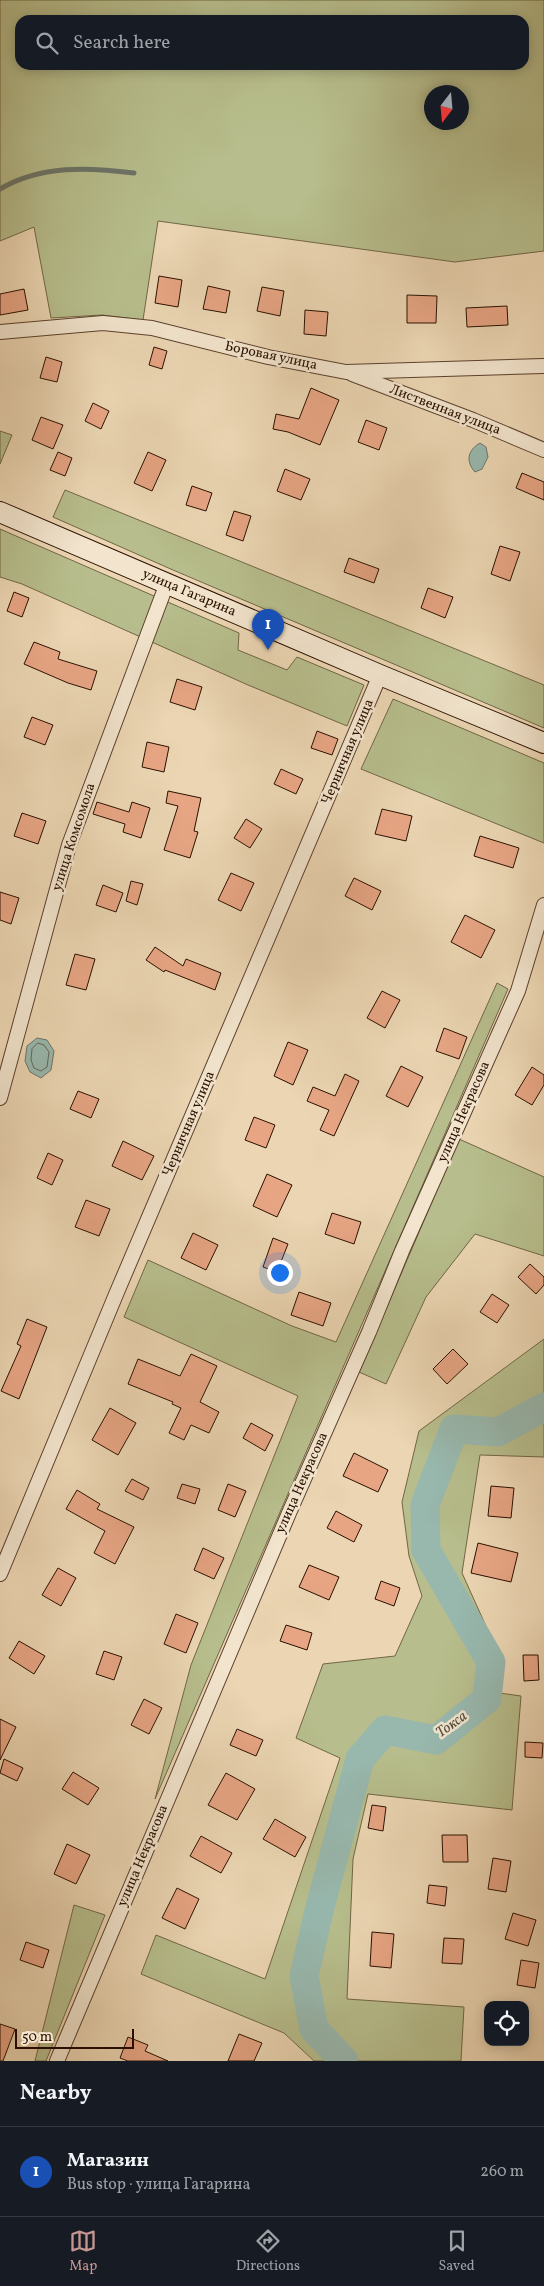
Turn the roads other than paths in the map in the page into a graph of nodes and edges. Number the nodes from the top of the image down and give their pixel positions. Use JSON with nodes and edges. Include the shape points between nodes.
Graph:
{"nodes":[{"id":1,"x":0,"y":332,"type":"edge"},
{"id":2,"x":544,"y":366,"type":"edge"},
{"id":3,"x":346,"y":372,"type":"junction"},
{"id":4,"x":544,"y":450,"type":"edge"},
{"id":5,"x":0,"y":512,"type":"edge"},
{"id":6,"x":166,"y":583,"type":"junction"},
{"id":7,"x":380,"y":675,"type":"junction"},
{"id":8,"x":544,"y":743,"type":"edge"},
{"id":9,"x":544,"y":905,"type":"edge"},
{"id":10,"x":0,"y":1098,"type":"edge"},
{"id":11,"x":0,"y":1574,"type":"edge"},
{"id":12,"x":57,"y":2061,"type":"edge"}],
"edges":[{"from":1,"to":3,"type":"street","name":"Боровая улица","via":[[103,323],[152,328],[268,357]]},
{"from":2,"to":3,"type":"street","name":"Боровая улица"},
{"from":3,"to":4,"type":"street","name":"Лиственная улица"},
{"from":5,"to":6,"type":"main road","name":"улица Гагарина"},
{"from":6,"to":7,"type":"main road","name":"улица Гагарина"},
{"from":6,"to":10,"type":"street","name":"улица Комсомола","via":[[69,845]]},
{"from":7,"to":8,"type":"main road","name":"улица Гагарина"},
{"from":7,"to":11,"type":"street","name":"Черничная улица"},
{"from":9,"to":12,"type":"street","name":"улица Некрасова","via":[[518,991],[289,1513]]}]}
